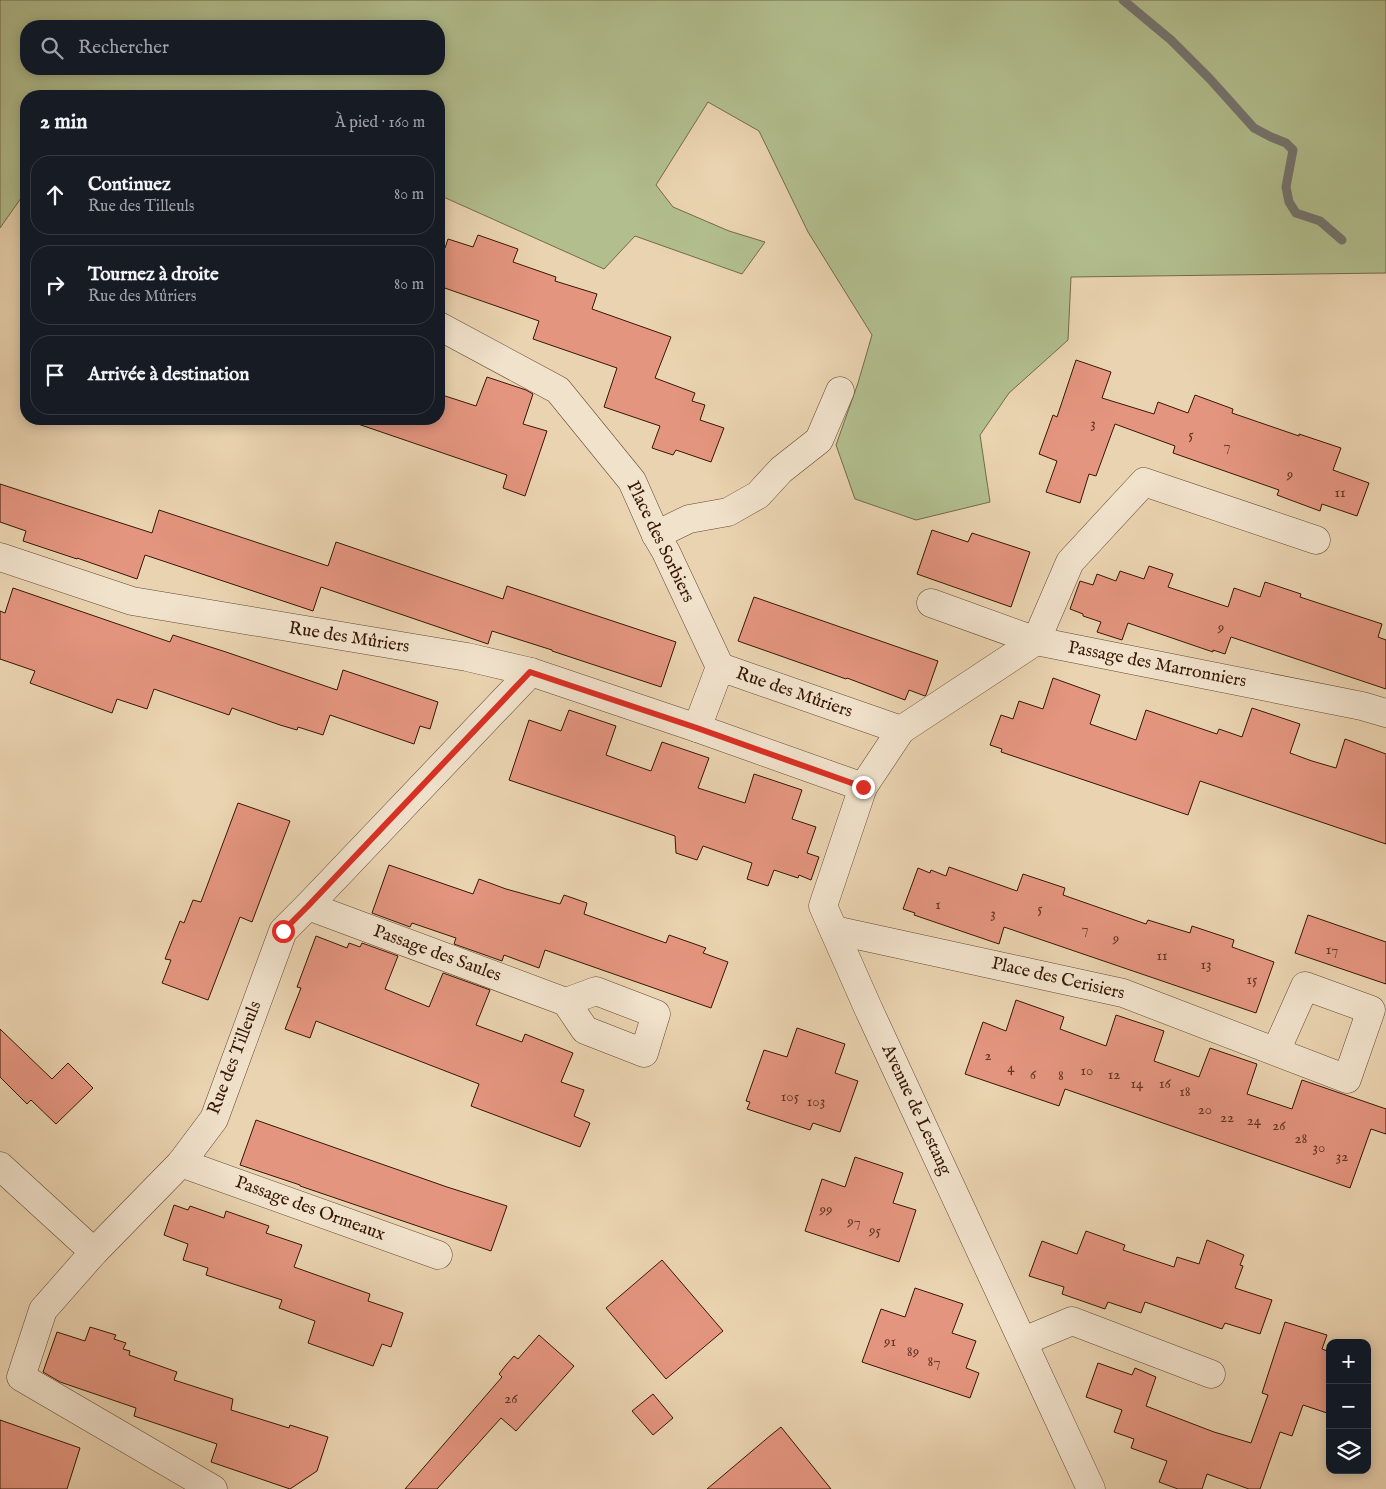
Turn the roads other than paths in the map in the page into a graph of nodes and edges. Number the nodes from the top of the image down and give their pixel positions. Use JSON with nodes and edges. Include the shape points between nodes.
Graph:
{"nodes":[{"id":1,"x":445,"y":329,"type":"edge"},
{"id":2,"x":840,"y":391,"type":"dead end"},
{"id":3,"x":656,"y":535,"type":"junction"},
{"id":4,"x":1316,"y":540,"type":"dead end"},
{"id":5,"x":0,"y":557,"type":"edge"},
{"id":6,"x":931,"y":604,"type":"dead end"},
{"id":7,"x":1036,"y":641,"type":"junction"},
{"id":8,"x":720,"y":667,"type":"junction"},
{"id":9,"x":530,"y":672,"type":"junction"},
{"id":10,"x":1386,"y":713,"type":"edge"},
{"id":11,"x":697,"y":728,"type":"junction"},
{"id":12,"x":900,"y":730,"type":"junction"},
{"id":13,"x":863,"y":787,"type":"junction"},
{"id":14,"x":308,"y":906,"type":"junction"},
{"id":15,"x":834,"y":930,"type":"junction"},
{"id":16,"x":566,"y":1002,"type":"dead end"},
{"id":17,"x":1276,"y":1051,"type":"dead end"},
{"id":18,"x":181,"y":1163,"type":"junction"},
{"id":19,"x":0,"y":1166,"type":"edge"},
{"id":20,"x":94,"y":1252,"type":"junction"},
{"id":21,"x":438,"y":1255,"type":"dead end"},
{"id":22,"x":1024,"y":1341,"type":"junction"},
{"id":23,"x":1211,"y":1374,"type":"dead end"},
{"id":24,"x":213,"y":1489,"type":"edge"},
{"id":25,"x":1091,"y":1489,"type":"edge"}],
"edges":[{"from":1,"to":3,"type":"street","name":"Place des Sorbiers","via":[[558,390],[632,481]]},
{"from":2,"to":3,"type":"street","via":[[819,440],[781,470],[758,495],[728,512],[689,519]]},
{"from":3,"to":8,"type":"street","name":"Place des Sorbiers"},
{"from":4,"to":7,"type":"street","via":[[1144,482],[1070,562]]},
{"from":5,"to":9,"type":"street","name":"Rue des Mûriers","via":[[132,602],[467,657]]},
{"from":6,"to":7,"type":"street","name":"Passage des Marronniers"},
{"from":7,"to":10,"type":"street","name":"Passage des Marronniers"},
{"from":7,"to":12,"type":"street"},
{"from":8,"to":11,"type":"street","name":"Rue des Mûriers"},
{"from":8,"to":12,"type":"street","name":"Rue des Mûriers"},
{"from":9,"to":11,"type":"street","name":"Rue des Mûriers"},
{"from":9,"to":14,"type":"street","name":"Rue des Tilleuls"},
{"from":11,"to":13,"type":"street","name":"Rue des Mûriers"},
{"from":12,"to":13,"type":"street","name":"Avenue de Lestang"},
{"from":13,"to":15,"type":"street","name":"Avenue de Lestang","via":[[823,906]]},
{"from":14,"to":16,"type":"street","name":"Passage des Saules"},
{"from":14,"to":18,"type":"street","name":"Rue des Tilleuls","via":[[283,931],[214,1119]]},
{"from":15,"to":17,"type":"street","name":"Place des Cerisiers","via":[[1123,993]]},
{"from":15,"to":22,"type":"street","name":"Avenue de Lestang"},
{"from":18,"to":20,"type":"street","name":"Rue des Tilleuls"},
{"from":18,"to":21,"type":"street","name":"Passage des Ormeaux"},
{"from":19,"to":20,"type":"street"},
{"from":20,"to":24,"type":"street","name":"Rue des Tilleuls","via":[[44,1310],[21,1377]]},
{"from":22,"to":23,"type":"street","via":[[1072,1321]]},
{"from":22,"to":25,"type":"street","name":"Avenue de Lestang"}]}
